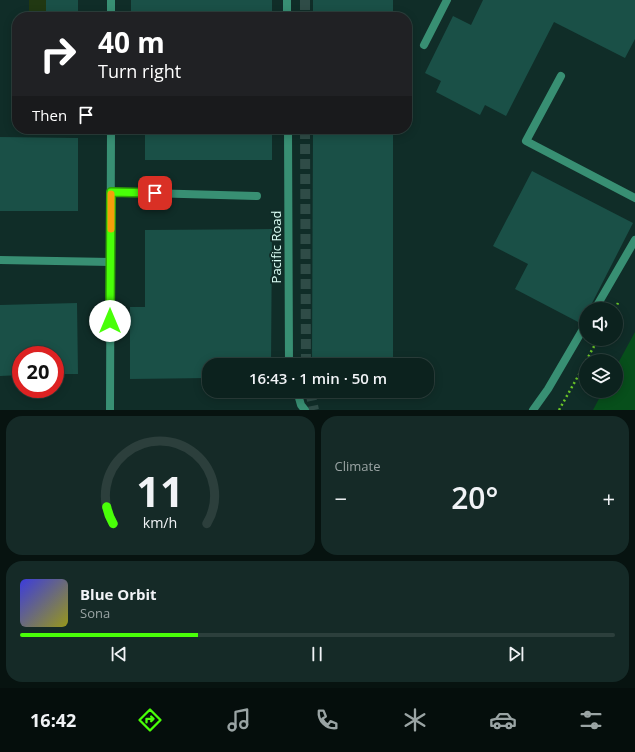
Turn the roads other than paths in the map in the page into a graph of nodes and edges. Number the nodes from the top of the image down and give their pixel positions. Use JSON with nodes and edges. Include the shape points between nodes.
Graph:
{"nodes":[{"id":1,"x":111,"y":0,"type":"edge"},
{"id":2,"x":287,"y":0,"type":"edge"},
{"id":3,"x":447,"y":0,"type":"edge"},
{"id":4,"x":111,"y":12,"type":"edge"},
{"id":5,"x":287,"y":12,"type":"edge"},
{"id":6,"x":424,"y":45,"type":"dead end"},
{"id":7,"x":561,"y":76,"type":"dead end"},
{"id":8,"x":111,"y":134,"type":"edge"},
{"id":9,"x":288,"y":134,"type":"edge"},
{"id":10,"x":111,"y":192,"type":"junction"},
{"id":11,"x":257,"y":196,"type":"dead end"},
{"id":12,"x":635,"y":198,"type":"edge"},
{"id":13,"x":635,"y":240,"type":"edge"},
{"id":14,"x":0,"y":260,"type":"edge"},
{"id":15,"x":111,"y":262,"type":"junction"},
{"id":16,"x":599,"y":302,"type":"edge"},
{"id":17,"x":579,"y":336,"type":"edge"},
{"id":18,"x":289,"y":358,"type":"edge"},
{"id":19,"x":299,"y":398,"type":"edge"},
{"id":20,"x":110,"y":410,"type":"edge"},
{"id":21,"x":305,"y":410,"type":"edge"},
{"id":22,"x":533,"y":410,"type":"edge"}],
"edges":[{"from":1,"to":4,"type":"street"},
{"from":2,"to":5,"type":"street"},
{"from":3,"to":6,"type":"street"},
{"from":7,"to":12,"type":"street","via":[[526,141]]},
{"from":8,"to":10,"type":"street"},
{"from":9,"to":18,"type":"street","name":"Pacific Road"},
{"from":10,"to":11,"type":"street"},
{"from":10,"to":15,"type":"street"},
{"from":13,"to":16,"type":"street"},
{"from":14,"to":15,"type":"street"},
{"from":15,"to":20,"type":"street"},
{"from":17,"to":22,"type":"street"},
{"from":19,"to":21,"type":"street"}]}
